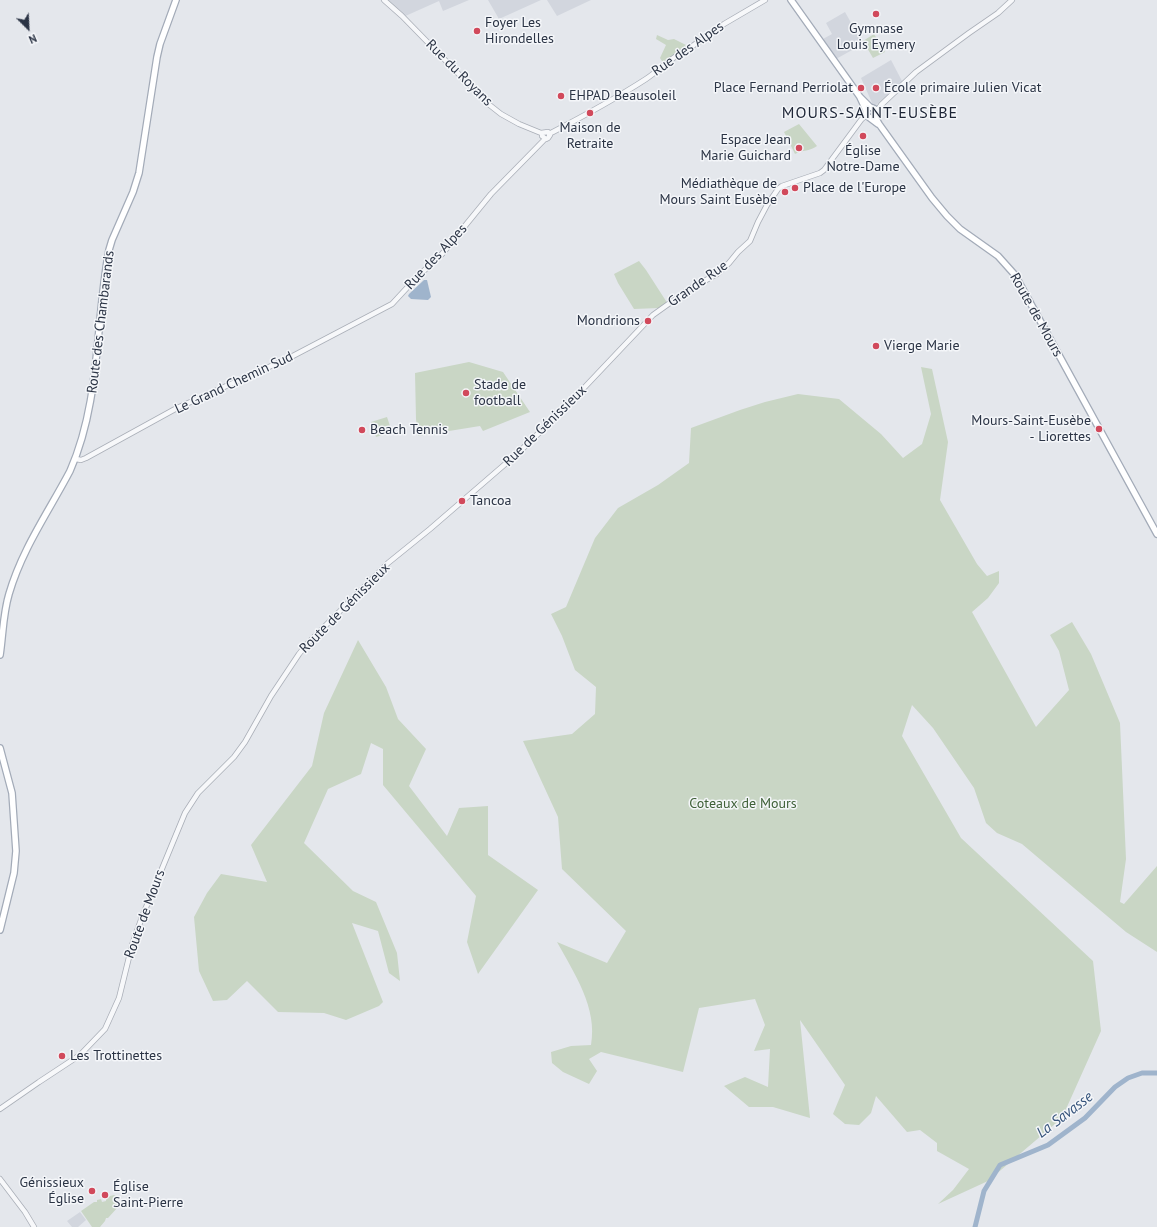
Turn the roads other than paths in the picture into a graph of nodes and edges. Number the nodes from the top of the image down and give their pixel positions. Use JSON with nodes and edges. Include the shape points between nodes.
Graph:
{"nodes":[{"id":1,"x":176,"y":0,"type":"edge"},
{"id":2,"x":384,"y":0,"type":"edge"},
{"id":3,"x":765,"y":0,"type":"edge"},
{"id":4,"x":790,"y":0,"type":"edge"},
{"id":5,"x":1012,"y":0,"type":"edge"},
{"id":6,"x":871,"y":112,"type":"junction"},
{"id":7,"x":543,"y":133,"type":"junction"},
{"id":8,"x":549,"y":134,"type":"junction"},
{"id":9,"x":545,"y":139,"type":"junction"},
{"id":10,"x":392,"y":304,"type":"joint"},
{"id":11,"x":653,"y":315,"type":"joint"},
{"id":12,"x":86,"y":458,"type":"junction"},
{"id":13,"x":76,"y":459,"type":"junction"},
{"id":14,"x":72,"y":467,"type":"junction"},
{"id":15,"x":430,"y":529,"type":"joint"},
{"id":16,"x":1157,"y":534,"type":"edge"},
{"id":17,"x":0,"y":655,"type":"edge"},
{"id":18,"x":271,"y":696,"type":"joint"},
{"id":19,"x":0,"y":748,"type":"edge"},
{"id":20,"x":0,"y":930,"type":"edge"},
{"id":21,"x":0,"y":1109,"type":"edge"},
{"id":22,"x":0,"y":1180,"type":"edge"},
{"id":23,"x":34,"y":1227,"type":"edge"}],
"edges":[{"from":1,"to":13,"type":"main road","name":"Route des Chambarands","via":[[157,57],[139,173],[109,250],[91,397]]},
{"from":2,"to":7,"type":"street","name":"Rue du Royans","via":[[487,103],[519,124]]},
{"from":3,"to":8,"type":"street","name":"Rue des Alpes","via":[[609,101]]},
{"from":4,"to":6,"type":"main road"},
{"from":5,"to":6,"type":"street","name":"Grande Rue","via":[[998,13],[921,68]]},
{"from":6,"to":11,"type":"street","name":"Grande Rue","via":[[860,120],[824,170],[778,189],[767,205],[750,241],[717,274],[688,290]]},
{"from":6,"to":16,"type":"main road","name":"Route de Mours","via":[[947,216],[965,233],[998,256],[1015,275]]},
{"from":7,"to":8,"type":"street"},
{"from":7,"to":9,"type":"street"},
{"from":8,"to":9,"type":"street"},
{"from":9,"to":10,"type":"street","name":"Rue des Alpes","via":[[492,194],[442,254]]},
{"from":10,"to":12,"type":"street","name":"Le Grand Chemin Sud","via":[[289,358],[177,408]]},
{"from":11,"to":15,"type":"street","name":"Rue de Génissieux","via":[[564,409],[518,453]]},
{"from":12,"to":13,"type":"street","name":"Le Grand Chemin Sud"},
{"from":12,"to":14,"type":"street"},
{"from":13,"to":14,"type":"main road","name":"Route des Chambarands"},
{"from":14,"to":17,"type":"main road","name":"Route des Chambarands","via":[[18,569],[6,607]]},
{"from":15,"to":18,"type":"street","name":"Route de Génissieux","via":[[387,564],[312,638]]},
{"from":18,"to":21,"type":"street","name":"Route de Mours","via":[[240,749],[198,793],[185,813],[142,917],[119,998],[105,1029],[80,1055]]},
{"from":19,"to":20,"type":"main road","via":[[12,793],[16,851],[14,873]]},
{"from":22,"to":23,"type":"street"}]}
